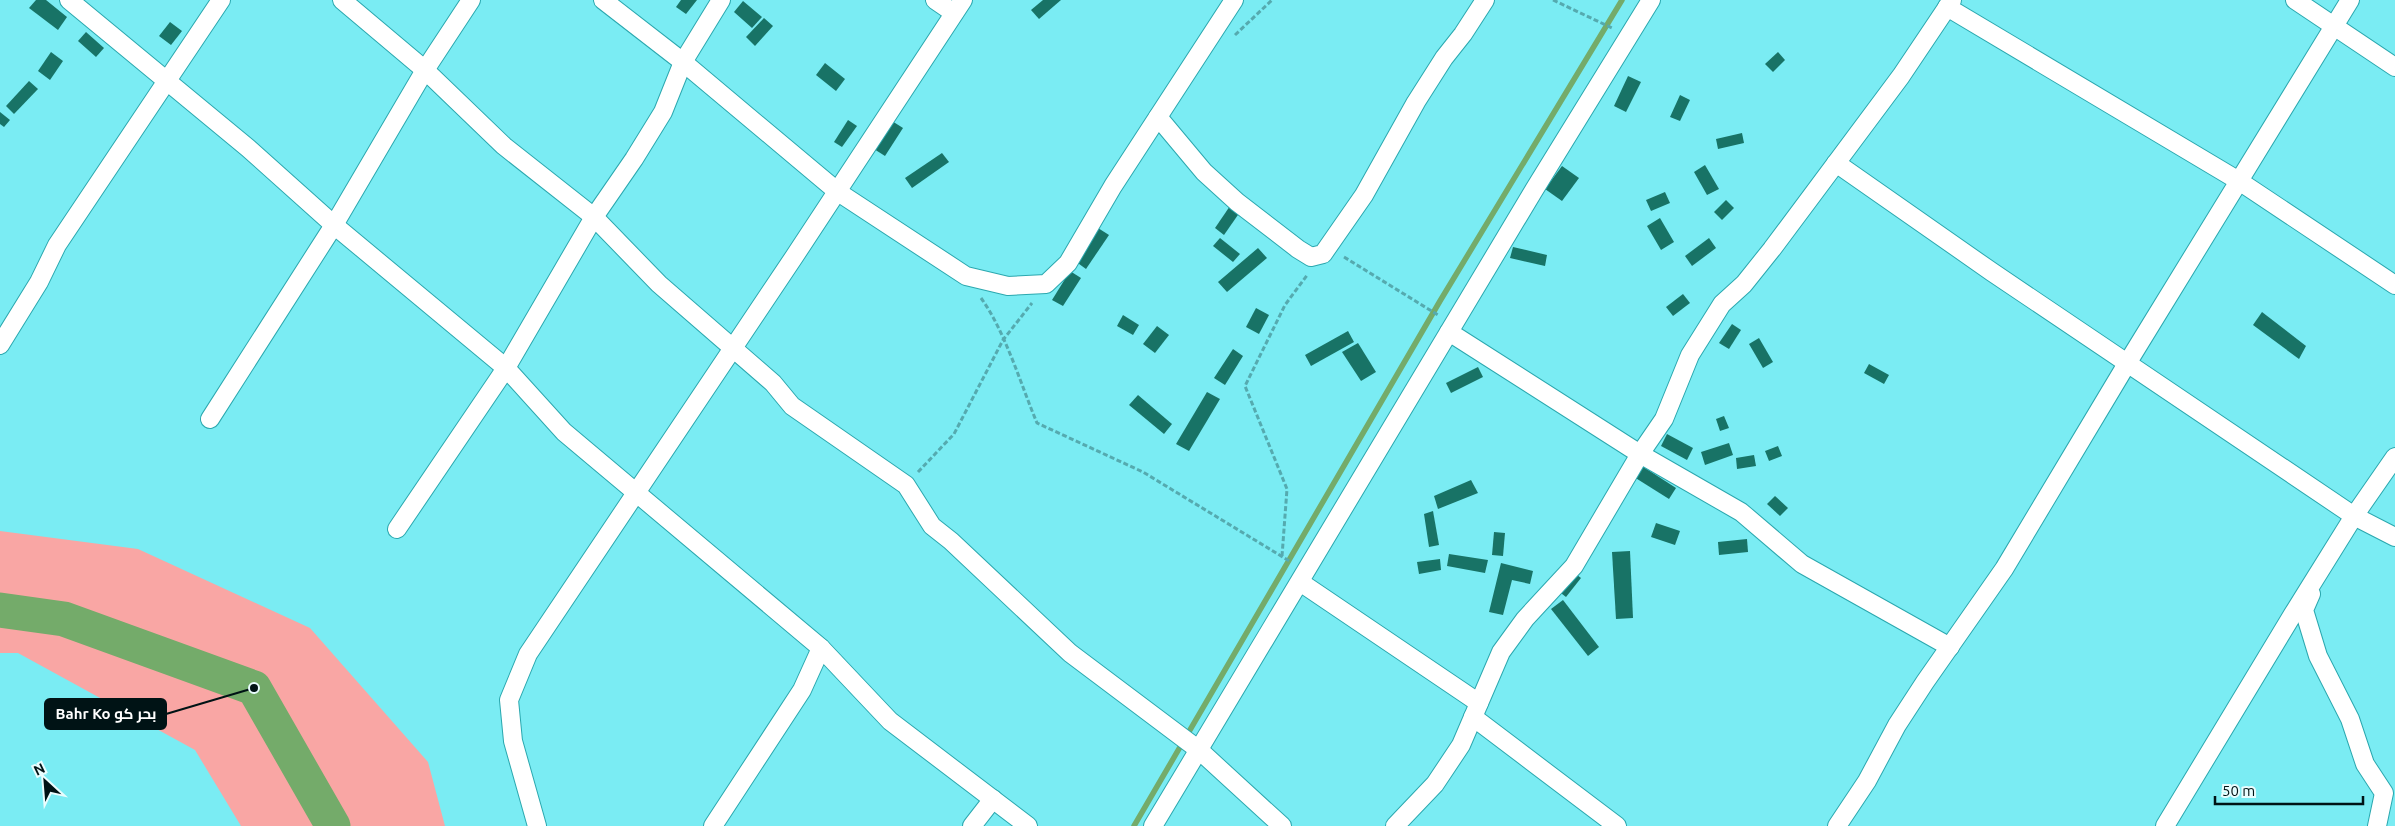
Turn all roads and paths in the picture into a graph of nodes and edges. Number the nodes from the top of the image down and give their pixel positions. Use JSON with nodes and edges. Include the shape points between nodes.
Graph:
{"nodes":[{"id":1,"x":69,"y":0,"type":"edge"},
{"id":2,"x":221,"y":0,"type":"edge"},
{"id":3,"x":342,"y":0,"type":"edge"},
{"id":4,"x":471,"y":0,"type":"edge"},
{"id":5,"x":604,"y":0,"type":"edge"},
{"id":6,"x":721,"y":0,"type":"edge"},
{"id":7,"x":935,"y":0,"type":"edge"},
{"id":8,"x":1234,"y":0,"type":"edge"},
{"id":9,"x":1485,"y":0,"type":"edge"},
{"id":10,"x":1553,"y":0,"type":"edge"},
{"id":11,"x":1651,"y":0,"type":"edge"},
{"id":12,"x":2295,"y":0,"type":"edge"},
{"id":13,"x":2350,"y":0,"type":"edge"},
{"id":14,"x":1949,"y":3,"type":"edge"},
{"id":15,"x":958,"y":7,"type":"edge"},
{"id":16,"x":1601,"y":23,"type":"dead end"},
{"id":17,"x":2334,"y":25,"type":"junction"},
{"id":18,"x":683,"y":62,"type":"junction"},
{"id":19,"x":2395,"y":67,"type":"edge"},
{"id":20,"x":425,"y":70,"type":"junction"},
{"id":21,"x":168,"y":81,"type":"junction"},
{"id":22,"x":1158,"y":117,"type":"junction"},
{"id":23,"x":1836,"y":163,"type":"junction"},
{"id":24,"x":2240,"y":181,"type":"junction"},
{"id":25,"x":838,"y":192,"type":"junction"},
{"id":26,"x":594,"y":217,"type":"junction"},
{"id":27,"x":334,"y":225,"type":"junction"},
{"id":28,"x":1325,"y":250,"type":"junction"},
{"id":29,"x":966,"y":276,"type":"junction"},
{"id":30,"x":1046,"y":284,"type":"junction"},
{"id":31,"x":2395,"y":285,"type":"edge"},
{"id":32,"x":1429,"y":310,"type":"dead end"},
{"id":33,"x":1449,"y":332,"type":"junction"},
{"id":34,"x":1003,"y":340,"type":"junction"},
{"id":35,"x":0,"y":346,"type":"edge"},
{"id":36,"x":733,"y":349,"type":"junction"},
{"id":37,"x":2128,"y":362,"type":"junction"},
{"id":38,"x":506,"y":368,"type":"junction"},
{"id":39,"x":210,"y":419,"type":"dead end"},
{"id":40,"x":1640,"y":454,"type":"junction"},
{"id":41,"x":2395,"y":457,"type":"edge"},
{"id":42,"x":906,"y":485,"type":"junction"},
{"id":43,"x":636,"y":492,"type":"junction"},
{"id":44,"x":2354,"y":516,"type":"junction"},
{"id":45,"x":397,"y":529,"type":"dead end"},
{"id":46,"x":2395,"y":538,"type":"edge"},
{"id":47,"x":2325,"y":564,"type":"junction"},
{"id":48,"x":1300,"y":582,"type":"junction"},
{"id":49,"x":1950,"y":647,"type":"junction"},
{"id":50,"x":822,"y":648,"type":"junction"},
{"id":51,"x":1476,"y":710,"type":"junction"},
{"id":52,"x":1199,"y":750,"type":"junction"},
{"id":53,"x":993,"y":799,"type":"junction"},
{"id":54,"x":537,"y":826,"type":"edge"},
{"id":55,"x":712,"y":826,"type":"edge"},
{"id":56,"x":972,"y":826,"type":"edge"},
{"id":57,"x":1028,"y":826,"type":"edge"},
{"id":58,"x":1153,"y":826,"type":"edge"},
{"id":59,"x":1282,"y":826,"type":"edge"},
{"id":60,"x":1395,"y":826,"type":"edge"},
{"id":61,"x":1617,"y":826,"type":"edge"},
{"id":62,"x":1836,"y":826,"type":"edge"},
{"id":63,"x":2166,"y":826,"type":"edge"},
{"id":64,"x":2378,"y":826,"type":"edge"}],
"edges":[{"from":1,"to":21,"type":"street"},
{"from":2,"to":21,"type":"street"},
{"from":3,"to":20,"type":"street"},
{"from":4,"to":20,"type":"street"},
{"from":5,"to":18,"type":"street"},
{"from":6,"to":18,"type":"street"},
{"from":7,"to":15,"type":"street"},
{"from":8,"to":22,"type":"street"},
{"from":9,"to":28,"type":"street","via":[[1444,58],[1364,195]]},
{"from":10,"to":16,"type":"path"},
{"from":11,"to":33,"type":"street"},
{"from":12,"to":17,"type":"street"},
{"from":13,"to":17,"type":"street"},
{"from":14,"to":23,"type":"street","via":[[1901,76]]},
{"from":14,"to":24,"type":"street"},
{"from":15,"to":25,"type":"street"},
{"from":17,"to":19,"type":"street"},
{"from":17,"to":24,"type":"street"},
{"from":18,"to":25,"type":"street"},
{"from":18,"to":26,"type":"street","via":[[662,112]]},
{"from":20,"to":26,"type":"street","via":[[504,146]]},
{"from":20,"to":27,"type":"street"},
{"from":21,"to":27,"type":"street"},
{"from":21,"to":35,"type":"street","via":[[57,245]]},
{"from":22,"to":28,"type":"street","via":[[1204,172],[1237,202],[1298,250],[1311,257]]},
{"from":22,"to":30,"type":"street","via":[[1068,263]]},
{"from":23,"to":37,"type":"street"},
{"from":23,"to":40,"type":"street","via":[[1744,284],[1722,304],[1690,355],[1664,418]]},
{"from":24,"to":31,"type":"street"},
{"from":24,"to":37,"type":"street"},
{"from":25,"to":29,"type":"street"},
{"from":25,"to":36,"type":"street"},
{"from":26,"to":36,"type":"street","via":[[659,284]]},
{"from":26,"to":38,"type":"street"},
{"from":27,"to":38,"type":"street"},
{"from":27,"to":39,"type":"street"},
{"from":28,"to":32,"type":"path"},
{"from":28,"to":34,"type":"path","via":[[1285,305],[1245,386],[1287,489],[1282,556],[1144,472],[1037,423]]},
{"from":29,"to":30,"type":"street","via":[[1008,286]]},
{"from":29,"to":34,"type":"path","via":[[988,307]]},
{"from":30,"to":34,"type":"path"},
{"from":33,"to":40,"type":"street"},
{"from":33,"to":48,"type":"street"},
{"from":34,"to":42,"type":"path","via":[[954,434]]},
{"from":36,"to":42,"type":"street","via":[[773,383],[792,406]]},
{"from":36,"to":43,"type":"street"},
{"from":37,"to":44,"type":"street"},
{"from":37,"to":49,"type":"street","via":[[2004,569]]},
{"from":38,"to":43,"type":"street","via":[[564,432]]},
{"from":38,"to":45,"type":"street"},
{"from":40,"to":49,"type":"street","via":[[1742,512],[1802,564]]},
{"from":40,"to":51,"type":"street","via":[[1574,566],[1525,619],[1501,652]]},
{"from":41,"to":44,"type":"street"},
{"from":42,"to":52,"type":"street","via":[[932,526],[1070,653]]},
{"from":43,"to":50,"type":"street"},
{"from":43,"to":54,"type":"street","via":[[528,654],[509,700],[512,742]]},
{"from":44,"to":46,"type":"street"},
{"from":44,"to":47,"type":"street"},
{"from":47,"to":63,"type":"street"},
{"from":47,"to":64,"type":"street","via":[[2304,610],[2318,656],[2350,719],[2365,764],[2384,793]]},
{"from":48,"to":51,"type":"street"},
{"from":48,"to":52,"type":"street"},
{"from":49,"to":62,"type":"street","via":[[1897,725],[1867,781]]},
{"from":50,"to":53,"type":"street","via":[[890,722]]},
{"from":50,"to":55,"type":"street","via":[[802,690]]},
{"from":51,"to":60,"type":"street","via":[[1462,745],[1435,784]]},
{"from":51,"to":61,"type":"street"},
{"from":52,"to":58,"type":"street"},
{"from":52,"to":59,"type":"street"},
{"from":53,"to":56,"type":"street"},
{"from":53,"to":57,"type":"street"}]}
